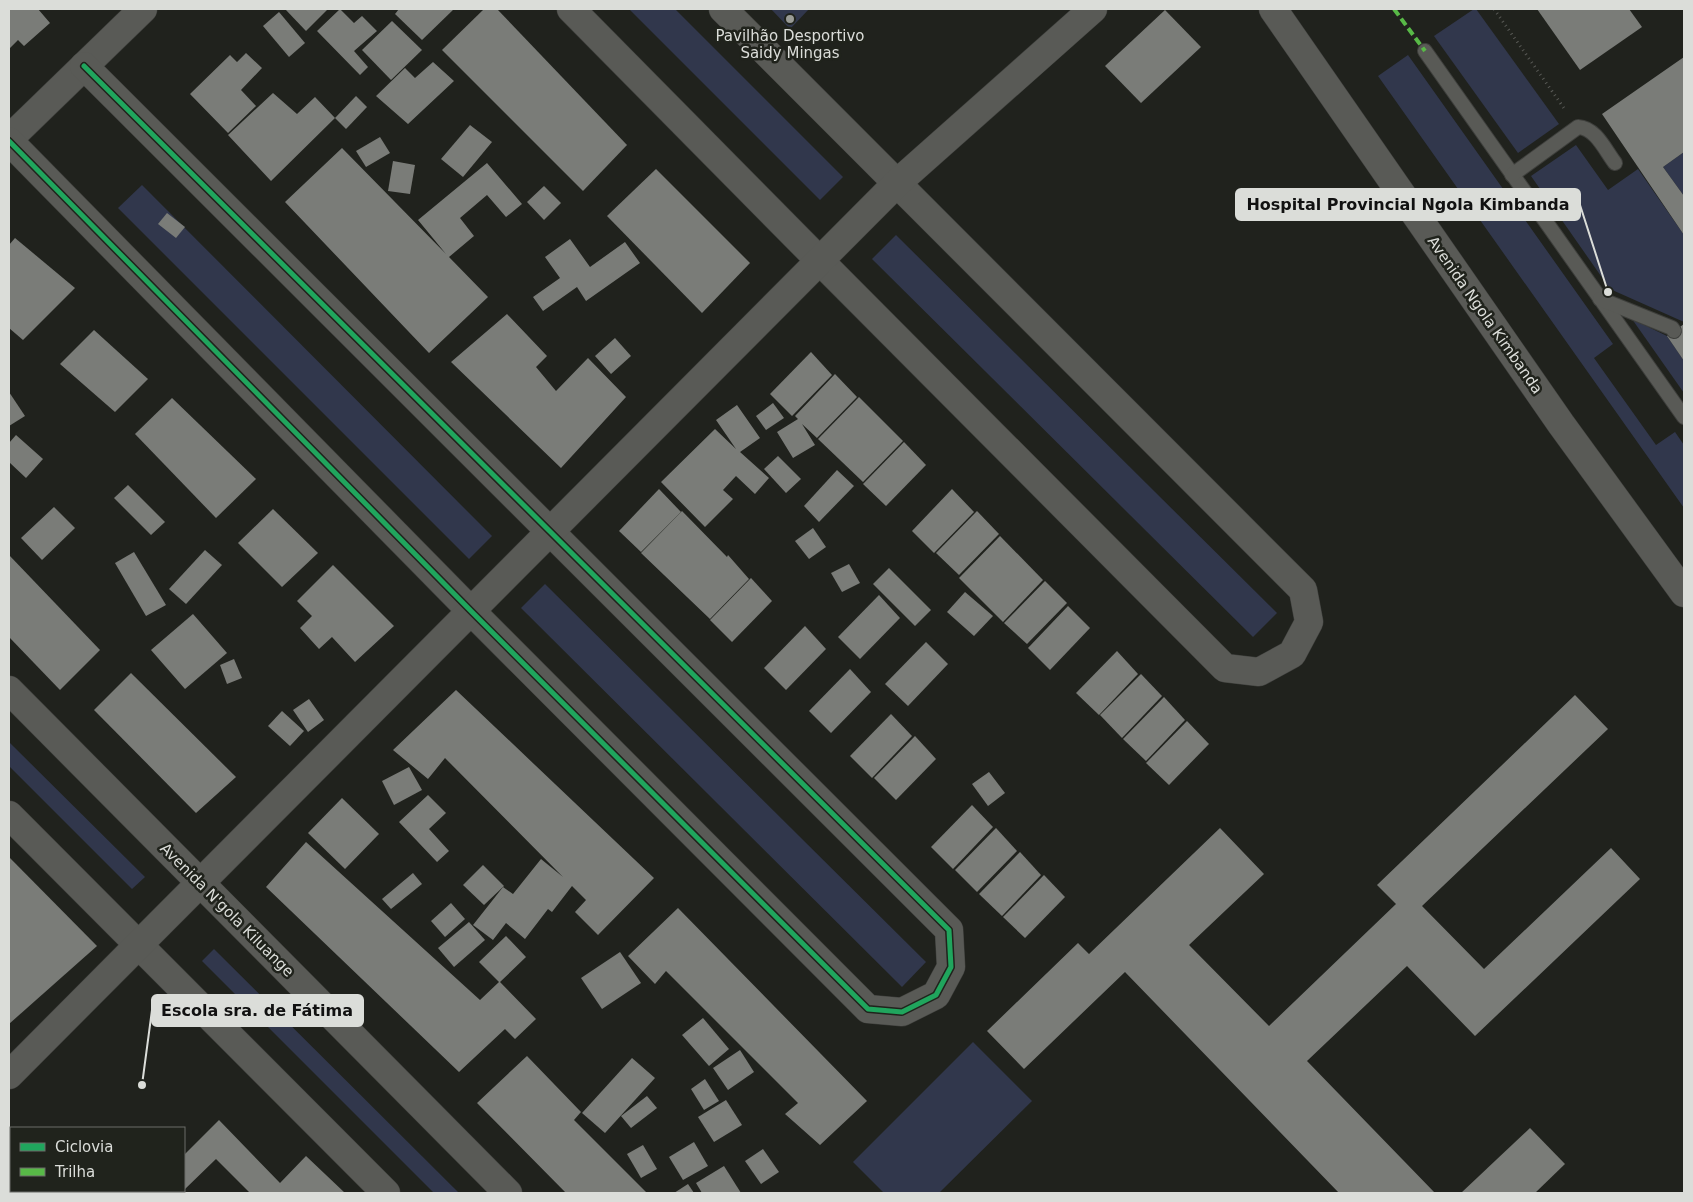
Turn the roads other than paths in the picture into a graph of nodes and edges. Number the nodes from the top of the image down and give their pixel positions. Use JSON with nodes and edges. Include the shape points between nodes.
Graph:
{"nodes":[{"id":1,"x":144,"y":9,"type":"edge"},
{"id":2,"x":571,"y":9,"type":"edge"},
{"id":3,"x":724,"y":9,"type":"edge"},
{"id":4,"x":1093,"y":9,"type":"edge"},
{"id":5,"x":1273,"y":9,"type":"edge"},
{"id":6,"x":1425,"y":51,"type":"dead end"},
{"id":7,"x":84,"y":66,"type":"junction"},
{"id":8,"x":9,"y":140,"type":"edge"},
{"id":9,"x":1615,"y":163,"type":"dead end"},
{"id":10,"x":1512,"y":175,"type":"junction"},
{"id":11,"x":896,"y":184,"type":"junction"},
{"id":12,"x":820,"y":261,"type":"junction"},
{"id":13,"x":1600,"y":299,"type":"junction"},
{"id":14,"x":1674,"y":331,"type":"dead end"},
{"id":15,"x":1684,"y":417,"type":"edge"},
{"id":16,"x":549,"y":532,"type":"junction"},
{"id":17,"x":1684,"y":593,"type":"edge"},
{"id":18,"x":471,"y":611,"type":"junction"},
{"id":19,"x":9,"y":690,"type":"edge"},
{"id":20,"x":9,"y":815,"type":"edge"},
{"id":21,"x":200,"y":883,"type":"junction"},
{"id":22,"x":138,"y":945,"type":"junction"},
{"id":23,"x":9,"y":1075,"type":"edge"},
{"id":24,"x":386,"y":1193,"type":"edge"},
{"id":25,"x":508,"y":1193,"type":"edge"}],
"edges":[{"from":1,"to":7,"type":"street"},
{"from":2,"to":12,"type":"street"},
{"from":3,"to":11,"type":"street"},
{"from":4,"to":11,"type":"street"},
{"from":5,"to":17,"type":"street","name":"Avenida Ngola Kimbanda","via":[[1561,424]]},
{"from":6,"to":10,"type":"lane"},
{"from":7,"to":8,"type":"street"},
{"from":7,"to":16,"type":"street"},
{"from":8,"to":18,"type":"street"},
{"from":9,"to":10,"type":"lane","via":[[1592,131],[1578,127]]},
{"from":10,"to":13,"type":"lane"},
{"from":11,"to":12,"type":"street"},
{"from":11,"to":12,"type":"street","via":[[1303,590],[1310,622],[1292,654],[1259,672],[1225,668]]},
{"from":12,"to":16,"type":"street"},
{"from":13,"to":14,"type":"lane"},
{"from":13,"to":15,"type":"lane"},
{"from":16,"to":18,"type":"street"},
{"from":16,"to":18,"type":"street","via":[[949,930],[951,967],[936,995],[902,1012],[868,1009]]},
{"from":18,"to":21,"type":"street"},
{"from":19,"to":21,"type":"street","name":"Avenida N'gola Kiluange"},
{"from":20,"to":22,"type":"street"},
{"from":21,"to":22,"type":"street"},
{"from":21,"to":25,"type":"street","name":"Avenida N'gola Kiluange"},
{"from":22,"to":23,"type":"street"},
{"from":22,"to":24,"type":"street"}]}
